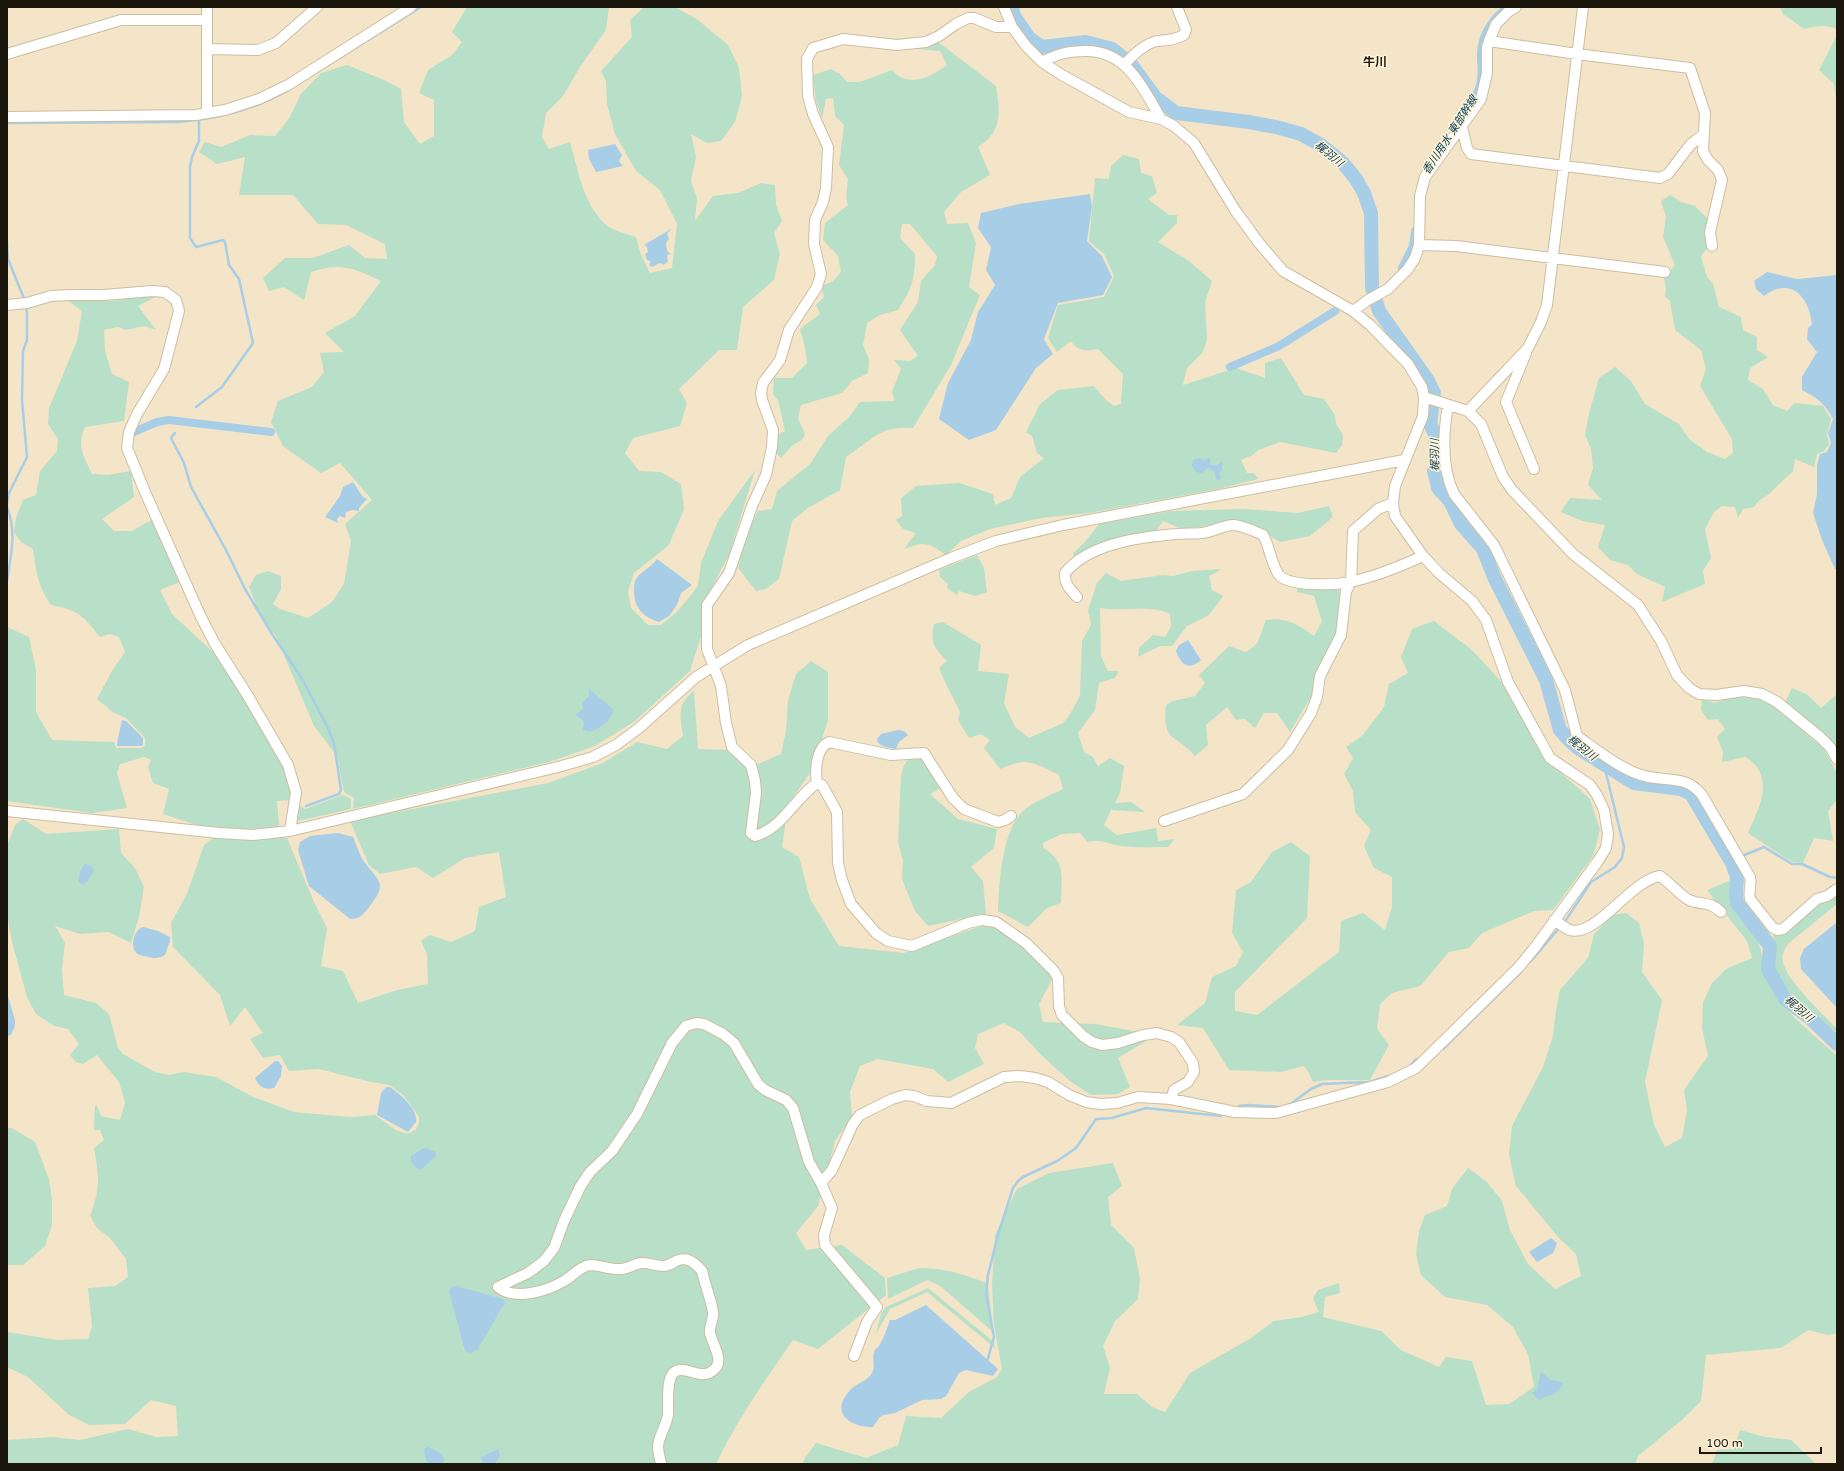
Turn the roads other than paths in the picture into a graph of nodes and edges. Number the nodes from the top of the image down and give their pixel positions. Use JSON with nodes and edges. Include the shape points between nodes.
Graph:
{"nodes":[{"id":1,"x":207,"y":7,"type":"edge"},
{"id":2,"x":317,"y":7,"type":"edge"},
{"id":3,"x":411,"y":7,"type":"edge"},
{"id":4,"x":1004,"y":7,"type":"edge"},
{"id":5,"x":1177,"y":7,"type":"edge"},
{"id":6,"x":1516,"y":7,"type":"edge"},
{"id":7,"x":1583,"y":7,"type":"edge"},
{"id":8,"x":207,"y":20,"type":"junction"},
{"id":9,"x":1012,"y":27,"type":"junction"},
{"id":10,"x":1489,"y":41,"type":"junction"},
{"id":11,"x":207,"y":49,"type":"junction"},
{"id":12,"x":7,"y":54,"type":"edge"},
{"id":13,"x":1577,"y":54,"type":"junction"},
{"id":14,"x":1042,"y":62,"type":"junction"},
{"id":15,"x":1125,"y":64,"type":"junction"},
{"id":16,"x":207,"y":113,"type":"junction"},
{"id":17,"x":7,"y":117,"type":"edge"},
{"id":18,"x":1161,"y":119,"type":"junction"},
{"id":19,"x":1462,"y":127,"type":"junction"},
{"id":20,"x":1704,"y":134,"type":"junction"},
{"id":21,"x":1564,"y":166,"type":"junction"},
{"id":22,"x":1419,"y":245,"type":"junction"},
{"id":23,"x":1712,"y":246,"type":"dead end"},
{"id":24,"x":1553,"y":259,"type":"junction"},
{"id":25,"x":1665,"y":272,"type":"dead end"},
{"id":26,"x":7,"y":305,"type":"edge"},
{"id":27,"x":1353,"y":310,"type":"junction"},
{"id":28,"x":1528,"y":348,"type":"junction"},
{"id":29,"x":1428,"y":399,"type":"junction"},
{"id":30,"x":1447,"y":405,"type":"junction"},
{"id":31,"x":1468,"y":411,"type":"junction"},
{"id":32,"x":1404,"y":460,"type":"junction"},
{"id":33,"x":1534,"y":469,"type":"dead end"},
{"id":34,"x":1393,"y":503,"type":"junction"},
{"id":35,"x":1423,"y":556,"type":"junction"},
{"id":36,"x":1351,"y":582,"type":"junction"},
{"id":37,"x":1077,"y":597,"type":"dead end"},
{"id":38,"x":712,"y":667,"type":"junction"},
{"id":39,"x":1837,"y":759,"type":"edge"},
{"id":40,"x":817,"y":783,"type":"junction"},
{"id":41,"x":7,"y":811,"type":"edge"},
{"id":42,"x":1011,"y":816,"type":"dead end"},
{"id":43,"x":1164,"y":821,"type":"dead end"},
{"id":44,"x":290,"y":831,"type":"junction"},
{"id":45,"x":1837,"y":889,"type":"edge"},
{"id":46,"x":1721,"y":912,"type":"dead end"},
{"id":47,"x":1559,"y":923,"type":"junction"},
{"id":48,"x":1171,"y":1099,"type":"junction"},
{"id":49,"x":821,"y":1183,"type":"junction"},
{"id":50,"x":854,"y":1356,"type":"dead end"},
{"id":51,"x":661,"y":1464,"type":"edge"}],
"edges":[{"from":1,"to":8,"type":"street"},
{"from":2,"to":11,"type":"street","via":[[276,43],[264,48]]},
{"from":3,"to":16,"type":"street","via":[[288,85],[259,99]]},
{"from":4,"to":9,"type":"street"},
{"from":5,"to":15,"type":"street","via":[[1186,30],[1184,35],[1173,40],[1155,42],[1135,54]]},
{"from":6,"to":10,"type":"street","via":[[1496,24]]},
{"from":7,"to":13,"type":"street"},
{"from":8,"to":11,"type":"street"},
{"from":8,"to":12,"type":"street","via":[[121,20]]},
{"from":9,"to":14,"type":"street"},
{"from":9,"to":38,"type":"street","via":[[996,27],[968,18],[926,42],[897,45],[843,39],[814,48],[807,59],[808,96],[828,147],[826,188],[815,220],[814,244],[821,274],[817,287],[789,330],[780,360],[763,383],[761,393],[773,430],[772,447],[766,475],[752,506],[730,574],[707,605],[706,649]]},
{"from":10,"to":13,"type":"street"},
{"from":10,"to":19,"type":"street","via":[[1487,73],[1481,99]]},
{"from":11,"to":16,"type":"street"},
{"from":13,"to":20,"type":"street","via":[[1690,68],[1705,113]]},
{"from":13,"to":21,"type":"street"},
{"from":14,"to":15,"type":"street","via":[[1058,54],[1099,51]]},
{"from":14,"to":18,"type":"street","via":[[1129,112]]},
{"from":15,"to":18,"type":"street"},
{"from":16,"to":17,"type":"street"},
{"from":18,"to":27,"type":"street","via":[[1194,142],[1235,210],[1283,271]]},
{"from":19,"to":21,"type":"street","via":[[1471,154]]},
{"from":19,"to":22,"type":"street","via":[[1425,178],[1420,196]]},
{"from":20,"to":21,"type":"street","via":[[1691,144],[1668,174],[1660,178]]},
{"from":20,"to":23,"type":"street","via":[[1703,151],[1718,170],[1722,180],[1716,197],[1710,232]]},
{"from":21,"to":24,"type":"street"},
{"from":22,"to":24,"type":"street","via":[[1456,246]]},
{"from":22,"to":27,"type":"street","via":[[1408,269],[1388,290]]},
{"from":24,"to":25,"type":"street"},
{"from":24,"to":28,"type":"street","via":[[1547,305],[1542,322]]},
{"from":26,"to":44,"type":"street","via":[[70,294],[103,295],[153,291],[165,292],[176,300],[179,311],[164,369],[137,414],[130,432],[128,448],[201,618],[288,765],[296,792]]},
{"from":27,"to":29,"type":"street","via":[[1408,364]]},
{"from":28,"to":31,"type":"street"},
{"from":28,"to":33,"type":"street","via":[[1506,402]]},
{"from":29,"to":30,"type":"street"},
{"from":29,"to":32,"type":"street"},
{"from":30,"to":31,"type":"street"},
{"from":30,"to":45,"type":"street","via":[[1444,444],[1450,486],[1494,545],[1565,690],[1577,736],[1636,774],[1679,780],[1695,787],[1747,872],[1752,884],[1750,900],[1773,928],[1783,929],[1818,899]]},
{"from":31,"to":39,"type":"street","via":[[1480,424],[1503,477],[1512,490],[1573,554],[1638,605],[1661,641],[1677,675],[1689,688],[1699,694],[1716,695],[1744,690],[1762,694],[1777,702],[1820,737]]},
{"from":32,"to":34,"type":"street","via":[[1395,486]]},
{"from":32,"to":38,"type":"street","via":[[1063,525],[996,541],[748,645]]},
{"from":34,"to":35,"type":"street","via":[[1395,516]]},
{"from":34,"to":36,"type":"street","via":[[1378,509],[1353,532]]},
{"from":35,"to":36,"type":"street"},
{"from":35,"to":47,"type":"street","via":[[1479,609],[1492,633],[1508,682],[1541,744],[1550,758],[1590,785],[1604,810],[1608,834],[1606,848]]},
{"from":36,"to":37,"type":"street","via":[[1305,584],[1285,580],[1279,575],[1263,535],[1234,525],[1202,533],[1126,541],[1096,550],[1079,558],[1065,573],[1067,586]]},
{"from":36,"to":43,"type":"street","via":[[1346,591],[1341,635],[1320,676],[1317,697],[1311,713],[1288,750],[1243,794]]},
{"from":38,"to":40,"type":"street","via":[[721,686],[732,747],[751,765],[756,793],[751,833],[754,836],[772,828]]},
{"from":38,"to":44,"type":"street","via":[[696,677],[639,728],[616,745],[592,757]]},
{"from":40,"to":42,"type":"street","via":[[816,771],[821,749],[829,742],[891,755],[924,754],[953,798],[964,809],[998,822]]},
{"from":40,"to":48,"type":"street","via":[[822,785],[837,812],[838,864],[851,904],[876,933],[888,941],[912,946],[968,923],[982,920],[996,922],[1026,943],[1054,971],[1058,978],[1059,1007],[1062,1015],[1088,1039],[1102,1045],[1157,1033],[1180,1042],[1194,1072],[1188,1082],[1174,1090]]},
{"from":41,"to":44,"type":"street","via":[[219,833],[253,835]]},
{"from":46,"to":47,"type":"street","via":[[1710,903],[1688,900],[1660,876],[1652,877],[1640,884],[1586,928],[1579,931],[1570,930]]},
{"from":47,"to":48,"type":"street","via":[[1441,1045],[1416,1068],[1394,1080],[1276,1113],[1235,1112]]},
{"from":48,"to":49,"type":"street","via":[[1138,1097],[1117,1103],[1086,1102],[1048,1082],[1020,1076],[993,1081],[951,1103],[927,1101],[905,1095],[860,1115],[853,1124],[832,1170]]},
{"from":49,"to":50,"type":"street","via":[[832,1208],[824,1235],[826,1244],[877,1307],[867,1322]]},
{"from":49,"to":51,"type":"street","via":[[809,1162],[793,1108],[786,1100],[758,1084],[734,1043],[723,1034],[704,1024],[686,1026],[672,1043],[637,1114],[612,1151],[590,1172],[580,1187],[554,1248],[528,1273],[498,1287],[504,1292],[523,1294],[551,1288],[590,1265],[620,1270],[639,1263],[667,1266],[686,1259],[692,1260],[698,1266],[702,1271],[713,1314],[710,1334],[719,1361],[708,1373],[700,1375],[675,1371],[669,1381],[668,1416],[658,1446]]}]}
